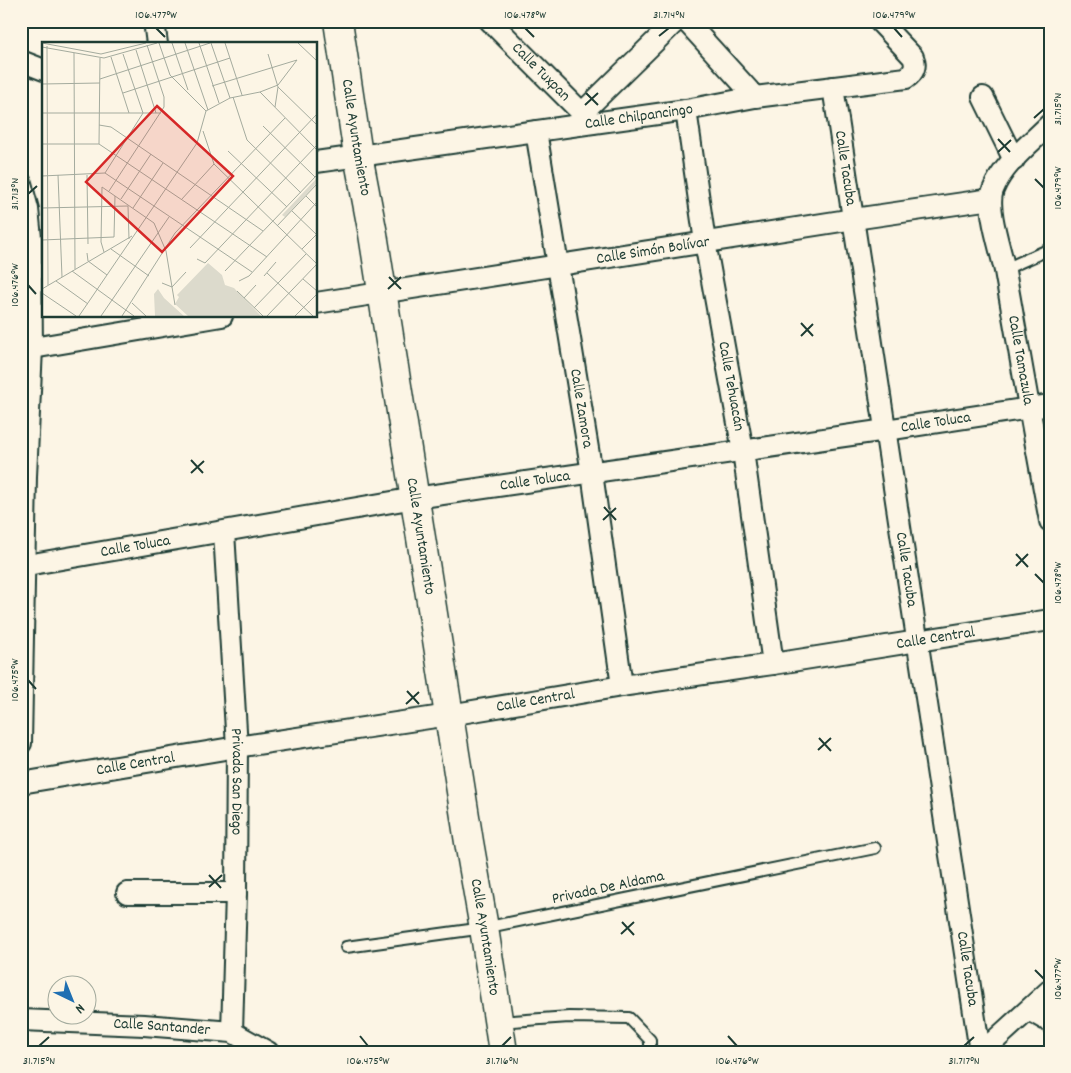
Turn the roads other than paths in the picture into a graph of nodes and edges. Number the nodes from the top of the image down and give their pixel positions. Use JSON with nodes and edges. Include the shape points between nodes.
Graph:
{"nodes":[{"id":1,"x":154,"y":21,"type":"edge"},
{"id":2,"x":338,"y":21,"type":"edge"},
{"id":3,"x":490,"y":21,"type":"edge"},
{"id":4,"x":676,"y":21,"type":"edge"},
{"id":5,"x":686,"y":21,"type":"edge"},
{"id":6,"x":880,"y":21,"type":"edge"},
{"id":7,"x":157,"y":42,"type":"edge"},
{"id":8,"x":21,"y":61,"type":"edge"},
{"id":9,"x":42,"y":69,"type":"edge"},
{"id":10,"x":833,"y":87,"type":"junction"},
{"id":11,"x":755,"y":96,"type":"junction"},
{"id":12,"x":983,"y":97,"type":"dead end"},
{"id":13,"x":686,"y":110,"type":"junction"},
{"id":14,"x":587,"y":118,"type":"junction"},
{"id":15,"x":1050,"y":124,"type":"edge"},
{"id":16,"x":536,"y":131,"type":"junction"},
{"id":17,"x":358,"y":155,"type":"junction"},
{"id":18,"x":1014,"y":160,"type":"junction"},
{"id":19,"x":318,"y":162,"type":"edge"},
{"id":20,"x":21,"y":183,"type":"edge"},
{"id":21,"x":991,"y":199,"type":"junction"},
{"id":22,"x":854,"y":219,"type":"junction"},
{"id":23,"x":705,"y":242,"type":"junction"},
{"id":24,"x":1050,"y":249,"type":"edge"},
{"id":25,"x":557,"y":265,"type":"junction"},
{"id":26,"x":1005,"y":269,"type":"junction"},
{"id":27,"x":381,"y":293,"type":"junction"},
{"id":28,"x":318,"y":303,"type":"edge"},
{"id":29,"x":192,"y":318,"type":"edge"},
{"id":30,"x":27,"y":349,"type":"edge"},
{"id":31,"x":1050,"y":405,"type":"edge"},
{"id":32,"x":1028,"y":408,"type":"junction"},
{"id":33,"x":886,"y":430,"type":"junction"},
{"id":34,"x":743,"y":451,"type":"junction"},
{"id":35,"x":592,"y":473,"type":"junction"},
{"id":36,"x":415,"y":498,"type":"junction"},
{"id":37,"x":1050,"y":521,"type":"edge"},
{"id":38,"x":224,"y":532,"type":"junction"},
{"id":39,"x":23,"y":566,"type":"edge"},
{"id":40,"x":1050,"y":620,"type":"edge"},
{"id":41,"x":918,"y":641,"type":"junction"},
{"id":42,"x":773,"y":664,"type":"junction"},
{"id":43,"x":622,"y":686,"type":"junction"},
{"id":44,"x":449,"y":715,"type":"junction"},
{"id":45,"x":21,"y":743,"type":"edge"},
{"id":46,"x":237,"y":747,"type":"junction"},
{"id":47,"x":21,"y":783,"type":"edge"},
{"id":48,"x":875,"y":848,"type":"dead end"},
{"id":49,"x":127,"y":893,"type":"dead end"},
{"id":50,"x":236,"y":893,"type":"junction"},
{"id":51,"x":484,"y":928,"type":"junction"},
{"id":52,"x":346,"y":947,"type":"dead end"},
{"id":53,"x":1050,"y":990,"type":"edge"},
{"id":54,"x":1029,"y":1010,"type":"junction"},
{"id":55,"x":21,"y":1020,"type":"edge"},
{"id":56,"x":498,"y":1022,"type":"junction"},
{"id":57,"x":1050,"y":1022,"type":"edge"},
{"id":58,"x":232,"y":1032,"type":"junction"},
{"id":59,"x":268,"y":1052,"type":"edge"},
{"id":60,"x":503,"y":1052,"type":"edge"},
{"id":61,"x":650,"y":1052,"type":"edge"},
{"id":62,"x":981,"y":1052,"type":"edge"}],
"edges":[{"from":1,"to":7,"type":"street"},
{"from":2,"to":17,"type":"main road","name":"Calle Ayuntamiento"},
{"from":3,"to":14,"type":"street","name":"Calle Tuxpan"},
{"from":4,"to":14,"type":"street"},
{"from":5,"to":11,"type":"street"},
{"from":6,"to":10,"type":"street","name":"Calle Chilpancingo","via":[[913,57],[914,71],[906,78]]},
{"from":8,"to":9,"type":"street"},
{"from":10,"to":11,"type":"street","name":"Calle Chilpancingo"},
{"from":10,"to":22,"type":"street","name":"Calle Tacuba"},
{"from":11,"to":13,"type":"street","name":"Calle Chilpancingo"},
{"from":12,"to":18,"type":"street"},
{"from":13,"to":14,"type":"street","name":"Calle Chilpancingo"},
{"from":13,"to":23,"type":"street","name":"Calle Tehuacán"},
{"from":14,"to":16,"type":"street","name":"Calle Chilpancingo"},
{"from":15,"to":18,"type":"street"},
{"from":16,"to":17,"type":"street","name":"Calle Chilpancingo"},
{"from":16,"to":25,"type":"street","name":"Calle Zamora"},
{"from":17,"to":19,"type":"street","name":"Calle Chilpancingo"},
{"from":17,"to":27,"type":"main road","name":"Calle Ayuntamiento"},
{"from":18,"to":21,"type":"street","via":[[993,190]]},
{"from":20,"to":30,"type":"street","via":[[31,238]]},
{"from":21,"to":22,"type":"street","name":"Calle Simón Bolívar"},
{"from":21,"to":26,"type":"street","name":"Calle Tamazula"},
{"from":22,"to":23,"type":"street","name":"Calle Simón Bolívar"},
{"from":22,"to":33,"type":"street","name":"Calle Tacuba"},
{"from":23,"to":25,"type":"street","name":"Calle Simón Bolívar"},
{"from":23,"to":34,"type":"street","name":"Calle Tehuacán"},
{"from":24,"to":26,"type":"lane"},
{"from":25,"to":27,"type":"street","name":"Calle Simón Bolívar"},
{"from":25,"to":35,"type":"street","name":"Calle Zamora"},
{"from":26,"to":32,"type":"street","name":"Calle Tamazula"},
{"from":27,"to":28,"type":"street","name":"Calle Simón Bolívar"},
{"from":27,"to":36,"type":"main road","name":"Calle Ayuntamiento"},
{"from":29,"to":30,"type":"street"},
{"from":30,"to":39,"type":"street"},
{"from":31,"to":32,"type":"street","name":"Calle Toluca"},
{"from":32,"to":33,"type":"street","name":"Calle Toluca"},
{"from":32,"to":37,"type":"street","name":"Calle Tamazula"},
{"from":33,"to":34,"type":"street","name":"Calle Toluca"},
{"from":33,"to":41,"type":"street","name":"Calle Tacuba"},
{"from":34,"to":35,"type":"street","name":"Calle Toluca"},
{"from":34,"to":42,"type":"street","name":"Calle Tehuacán"},
{"from":35,"to":36,"type":"street","name":"Calle Toluca"},
{"from":35,"to":43,"type":"street","name":"Calle Zamora"},
{"from":36,"to":38,"type":"street","name":"Calle Toluca"},
{"from":36,"to":44,"type":"main road","name":"Calle Ayuntamiento"},
{"from":38,"to":39,"type":"street","name":"Calle Toluca"},
{"from":38,"to":46,"type":"street","name":"Privada San Diego"},
{"from":39,"to":45,"type":"street"},
{"from":40,"to":41,"type":"street","name":"Calle Central"},
{"from":41,"to":42,"type":"street","name":"Calle Central"},
{"from":41,"to":62,"type":"street","name":"Calle Tacuba"},
{"from":42,"to":43,"type":"street","name":"Calle Central"},
{"from":43,"to":44,"type":"street","name":"Calle Central"},
{"from":44,"to":46,"type":"street","name":"Calle Central"},
{"from":44,"to":51,"type":"main road","name":"Calle Ayuntamiento"},
{"from":46,"to":47,"type":"street","name":"Calle Central"},
{"from":46,"to":50,"type":"street","name":"Privada San Diego"},
{"from":48,"to":51,"type":"lane","name":"Privada De Aldama"},
{"from":49,"to":50,"type":"street"},
{"from":50,"to":58,"type":"street","name":"Privada San Diego"},
{"from":51,"to":52,"type":"lane","name":"Privada De Aldama"},
{"from":51,"to":56,"type":"main road","name":"Calle Ayuntamiento"},
{"from":53,"to":54,"type":"street"},
{"from":54,"to":57,"type":"street"},
{"from":54,"to":62,"type":"street"},
{"from":55,"to":58,"type":"street","name":"Calle Santander"},
{"from":56,"to":60,"type":"main road","name":"Calle Ayuntamiento"},
{"from":56,"to":61,"type":"lane","via":[[568,1017],[629,1018],[650,1040]]},
{"from":58,"to":59,"type":"street","name":"Calle Santander"}]}
